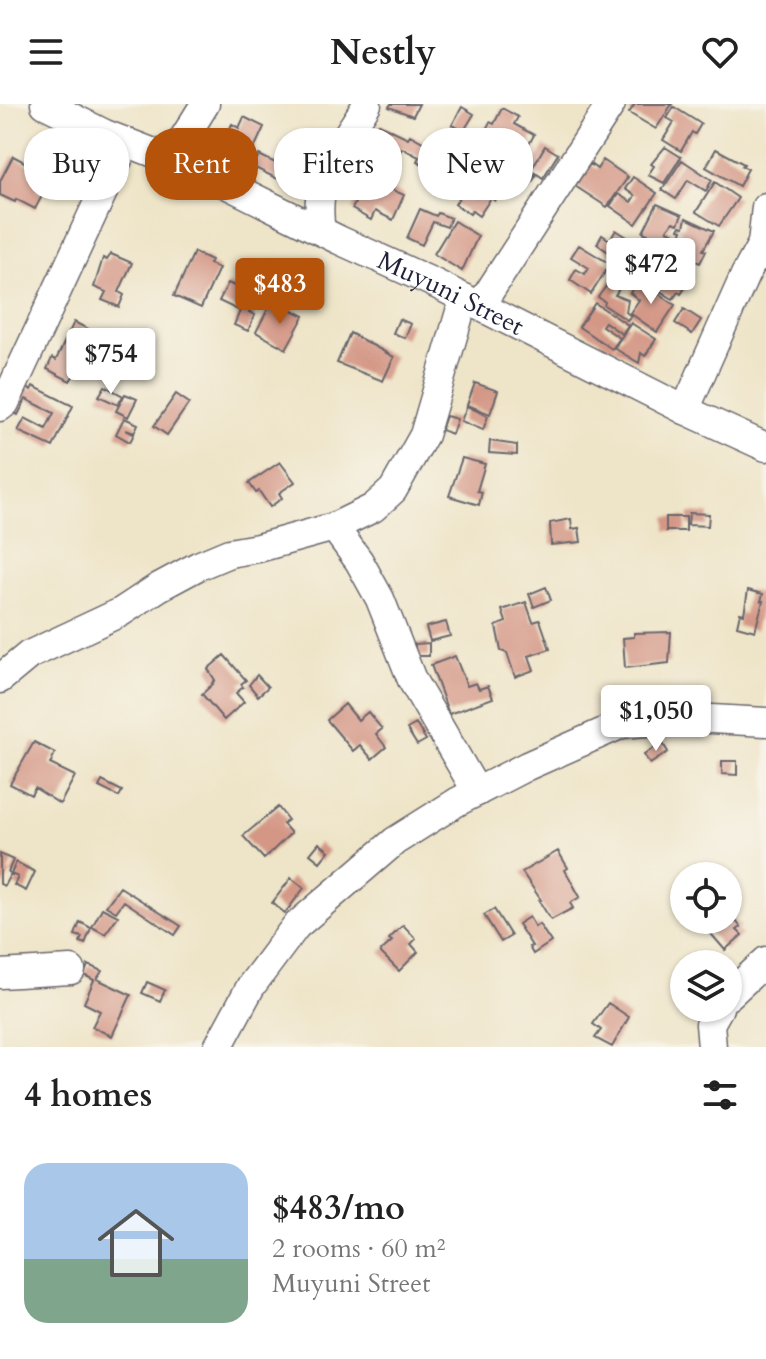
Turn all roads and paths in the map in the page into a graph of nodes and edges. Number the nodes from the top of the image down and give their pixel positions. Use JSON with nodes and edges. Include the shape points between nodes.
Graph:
{"nodes":[{"id":1,"x":45,"y":104,"type":"edge"},
{"id":2,"x":205,"y":104,"type":"edge"},
{"id":3,"x":367,"y":104,"type":"edge"},
{"id":4,"x":611,"y":104,"type":"edge"},
{"id":5,"x":96,"y":128,"type":"edge"},
{"id":6,"x":190,"y":128,"type":"edge"},
{"id":7,"x":352,"y":128,"type":"edge"},
{"id":8,"x":100,"y":200,"type":"edge"},
{"id":9,"x":258,"y":200,"type":"edge"},
{"id":10,"x":299,"y":200,"type":"edge"},
{"id":11,"x":319,"y":200,"type":"edge"},
{"id":12,"x":766,"y":207,"type":"edge"},
{"id":13,"x":283,"y":212,"type":"junction"},
{"id":14,"x":321,"y":231,"type":"junction"},
{"id":15,"x":764,"y":250,"type":"edge"},
{"id":16,"x":472,"y":302,"type":"junction"},
{"id":17,"x":0,"y":407,"type":"edge"},
{"id":18,"x":685,"y":410,"type":"junction"},
{"id":19,"x":766,"y":447,"type":"edge"},
{"id":20,"x":334,"y":527,"type":"junction"},
{"id":21,"x":2,"y":673,"type":"edge"},
{"id":22,"x":766,"y":722,"type":"edge"},
{"id":23,"x":477,"y":792,"type":"junction"},
{"id":24,"x":766,"y":961,"type":"edge"},
{"id":25,"x":71,"y":970,"type":"dead end"},
{"id":26,"x":0,"y":974,"type":"edge"},
{"id":27,"x":742,"y":983,"type":"edge"},
{"id":28,"x":714,"y":1026,"type":"edge"},
{"id":29,"x":218,"y":1047,"type":"edge"},
{"id":30,"x":689,"y":1047,"type":"edge"}],
"edges":[{"from":1,"to":5,"type":"street","name":"Muyuni Street"},
{"from":2,"to":6,"type":"street"},
{"from":3,"to":7,"type":"street"},
{"from":4,"to":16,"type":"street"},
{"from":8,"to":17,"type":"street"},
{"from":9,"to":13,"type":"street","name":"Muyuni Street"},
{"from":10,"to":13,"type":"street"},
{"from":11,"to":14,"type":"street"},
{"from":12,"to":15,"type":"street"},
{"from":13,"to":14,"type":"street","name":"Muyuni Street"},
{"from":14,"to":16,"type":"street","name":"Muyuni Street"},
{"from":15,"to":18,"type":"street","via":[[745,275]]},
{"from":16,"to":18,"type":"street","name":"Muyuni Street"},
{"from":16,"to":20,"type":"street","via":[[409,464],[393,490],[373,508]]},
{"from":18,"to":19,"type":"street","name":"Muyuni Street"},
{"from":20,"to":21,"type":"street","via":[[198,566]]},
{"from":20,"to":23,"type":"street","via":[[380,599],[412,680]]},
{"from":22,"to":23,"type":"street","via":[[693,718],[622,724]]},
{"from":23,"to":29,"type":"street","via":[[395,841],[296,926],[251,986]]},
{"from":24,"to":27,"type":"street"},
{"from":25,"to":26,"type":"street"},
{"from":28,"to":30,"type":"street"}]}
